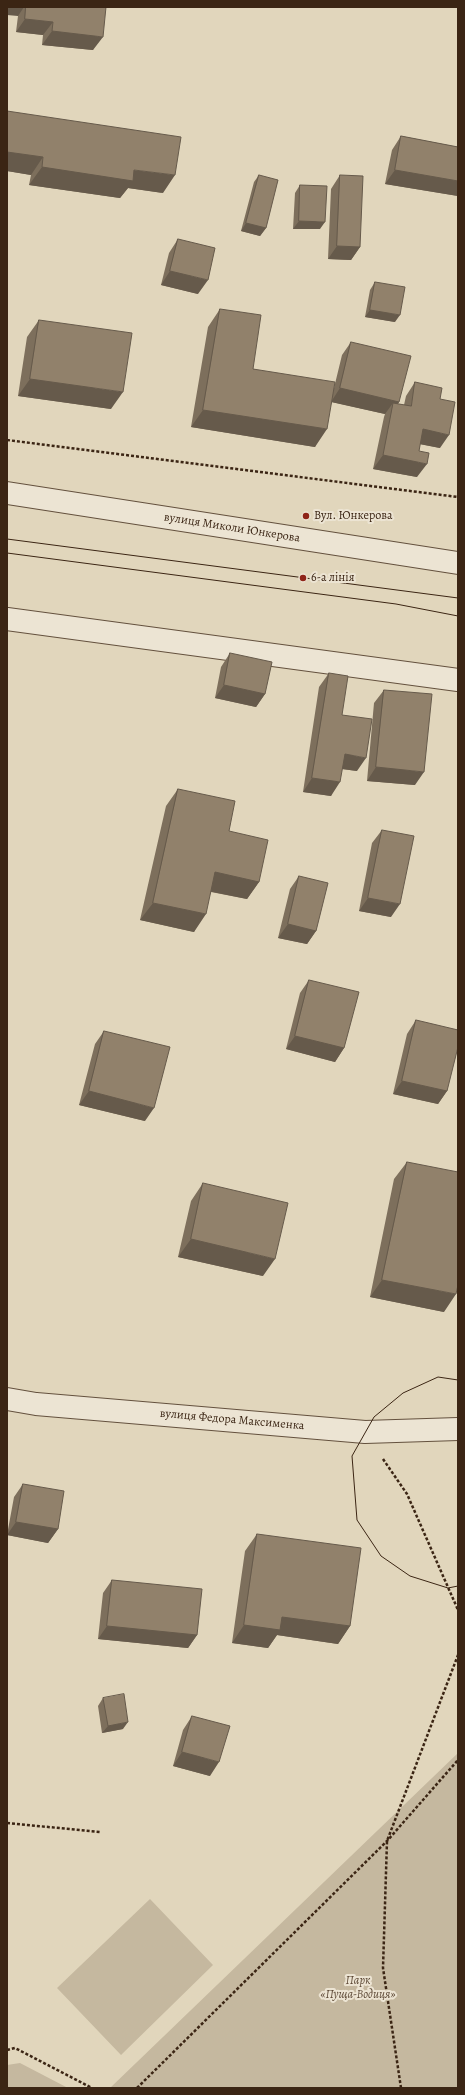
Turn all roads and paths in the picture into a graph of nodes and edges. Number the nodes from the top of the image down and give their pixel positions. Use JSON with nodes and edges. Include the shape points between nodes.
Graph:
{"nodes":[{"id":1,"x":7,"y":440,"type":"edge"},
{"id":2,"x":7,"y":493,"type":"edge"},
{"id":3,"x":458,"y":497,"type":"edge"},
{"id":4,"x":458,"y":563,"type":"edge"},
{"id":5,"x":7,"y":619,"type":"edge"},
{"id":6,"x":458,"y":680,"type":"edge"},
{"id":7,"x":7,"y":1399,"type":"edge"},
{"id":8,"x":458,"y":1429,"type":"edge"},
{"id":9,"x":365,"y":1432,"type":"junction"},
{"id":10,"x":458,"y":1610,"type":"edge"},
{"id":11,"x":458,"y":1655,"type":"edge"},
{"id":12,"x":458,"y":1760,"type":"edge"},
{"id":13,"x":7,"y":1823,"type":"edge"},
{"id":14,"x":100,"y":1832,"type":"dead end"},
{"id":15,"x":387,"y":1841,"type":"junction"},
{"id":16,"x":7,"y":2050,"type":"edge"},
{"id":17,"x":92,"y":2088,"type":"edge"},
{"id":18,"x":137,"y":2088,"type":"edge"},
{"id":19,"x":401,"y":2088,"type":"edge"}],
"edges":[{"from":1,"to":3,"type":"path"},
{"from":2,"to":4,"type":"street","name":"вулиця Миколи Юнкерова"},
{"from":5,"to":6,"type":"street"},
{"from":7,"to":9,"type":"street","name":"вулиця Федора Максименка","via":[[36,1404]]},
{"from":8,"to":9,"type":"street","name":"вулиця Федора Максименка"},
{"from":9,"to":10,"type":"path","via":[[406,1494]]},
{"from":11,"to":15,"type":"path"},
{"from":12,"to":15,"type":"path"},
{"from":13,"to":14,"type":"path"},
{"from":15,"to":18,"type":"path"},
{"from":15,"to":19,"type":"path","via":[[383,1968]]},
{"from":16,"to":17,"type":"path","via":[[15,2048]]}]}
